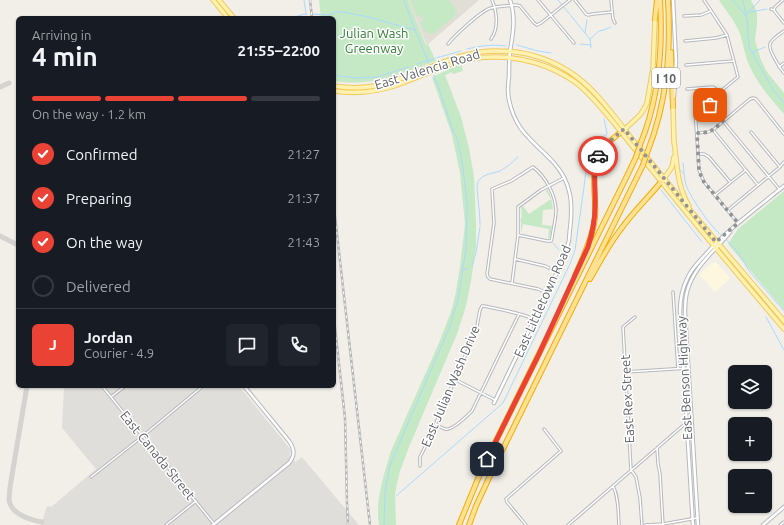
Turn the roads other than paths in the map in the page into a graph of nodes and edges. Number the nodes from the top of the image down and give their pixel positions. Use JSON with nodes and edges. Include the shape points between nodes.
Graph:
{"nodes":[{"id":1,"x":213,"y":0,"type":"edge"},
{"id":2,"x":219,"y":0,"type":"edge"},
{"id":3,"x":492,"y":0,"type":"edge"},
{"id":4,"x":510,"y":0,"type":"edge"},
{"id":5,"x":538,"y":0,"type":"edge"},
{"id":6,"x":570,"y":0,"type":"edge"},
{"id":7,"x":575,"y":0,"type":"edge"},
{"id":8,"x":612,"y":0,"type":"edge"},
{"id":9,"x":657,"y":0,"type":"edge"},
{"id":10,"x":668,"y":0,"type":"edge"},
{"id":11,"x":673,"y":0,"type":"edge"},
{"id":12,"x":704,"y":0,"type":"edge"},
{"id":13,"x":783,"y":0,"type":"edge"},
{"id":14,"x":512,"y":6,"type":"junction"},
{"id":15,"x":495,"y":8,"type":"junction"},
{"id":16,"x":711,"y":11,"type":"junction"},
{"id":17,"x":612,"y":12,"type":"junction"},
{"id":18,"x":226,"y":16,"type":"edge"},
{"id":19,"x":232,"y":16,"type":"edge"},
{"id":20,"x":551,"y":16,"type":"junction"},
{"id":21,"x":684,"y":16,"type":"dead end"},
{"id":22,"x":655,"y":19,"type":"joint"},
{"id":23,"x":615,"y":23,"type":"dead end"},
{"id":24,"x":784,"y":23,"type":"edge"},
{"id":25,"x":784,"y":31,"type":"edge"},
{"id":26,"x":727,"y":35,"type":"junction"},
{"id":27,"x":492,"y":39,"type":"dead end"},
{"id":28,"x":685,"y":41,"type":"dead end"},
{"id":29,"x":574,"y":43,"type":"dead end"},
{"id":30,"x":448,"y":44,"type":"dead end"},
{"id":31,"x":510,"y":51,"type":"junction"},
{"id":32,"x":510,"y":57,"type":"junction"},
{"id":33,"x":734,"y":61,"type":"junction"},
{"id":34,"x":784,"y":63,"type":"edge"},
{"id":35,"x":686,"y":64,"type":"dead end"},
{"id":36,"x":779,"y":67,"type":"junction"},
{"id":37,"x":784,"y":73,"type":"edge"},
{"id":38,"x":336,"y":86,"type":"edge"},
{"id":39,"x":688,"y":89,"type":"dead end"},
{"id":40,"x":336,"y":91,"type":"edge"},
{"id":41,"x":720,"y":92,"type":"junction"},
{"id":42,"x":698,"y":106,"type":"dead end"},
{"id":43,"x":673,"y":107,"type":"junction"},
{"id":44,"x":723,"y":121,"type":"junction"},
{"id":45,"x":713,"y":130,"type":"junction"},
{"id":46,"x":623,"y":131,"type":"junction"},
{"id":47,"x":751,"y":132,"type":"dead end"},
{"id":48,"x":697,"y":133,"type":"junction"},
{"id":49,"x":784,"y":134,"type":"edge"},
{"id":50,"x":674,"y":141,"type":"junction"},
{"id":51,"x":698,"y":154,"type":"junction"},
{"id":52,"x":784,"y":162,"type":"edge"},
{"id":53,"x":780,"y":167,"type":"junction"},
{"id":54,"x":746,"y":170,"type":"junction"},
{"id":55,"x":768,"y":176,"type":"junction"},
{"id":56,"x":564,"y":178,"type":"junction"},
{"id":57,"x":663,"y":181,"type":"junction"},
{"id":58,"x":730,"y":182,"type":"junction"},
{"id":59,"x":758,"y":185,"type":"junction"},
{"id":60,"x":549,"y":186,"type":"junction"},
{"id":61,"x":784,"y":186,"type":"edge"},
{"id":62,"x":780,"y":190,"type":"junction"},
{"id":63,"x":715,"y":195,"type":"junction"},
{"id":64,"x":728,"y":210,"type":"junction"},
{"id":65,"x":698,"y":220,"type":"junction"},
{"id":66,"x":738,"y":223,"type":"junction"},
{"id":67,"x":518,"y":235,"type":"junction"},
{"id":68,"x":716,"y":245,"type":"junction"},
{"id":69,"x":515,"y":260,"type":"junction"},
{"id":70,"x":549,"y":268,"type":"dead end"},
{"id":71,"x":512,"y":283,"type":"junction"},
{"id":72,"x":673,"y":292,"type":"dead end"},
{"id":73,"x":547,"y":293,"type":"junction"},
{"id":74,"x":572,"y":308,"type":"junction"},
{"id":75,"x":519,"y":314,"type":"junction"},
{"id":76,"x":635,"y":317,"type":"dead end"},
{"id":77,"x":534,"y":319,"type":"junction"},
{"id":78,"x":784,"y":321,"type":"edge"},
{"id":79,"x":784,"y":328,"type":"edge"},
{"id":80,"x":539,"y":354,"type":"junction"},
{"id":81,"x":688,"y":368,"type":"junction"},
{"id":82,"x":678,"y":369,"type":"junction"},
{"id":83,"x":683,"y":369,"type":"junction"},
{"id":84,"x":625,"y":372,"type":"junction"},
{"id":85,"x":454,"y":379,"type":"junction"},
{"id":86,"x":104,"y":388,"type":"edge"},
{"id":87,"x":122,"y":388,"type":"edge"},
{"id":88,"x":200,"y":388,"type":"edge"},
{"id":89,"x":246,"y":388,"type":"edge"},
{"id":90,"x":481,"y":393,"type":"junction"},
{"id":91,"x":111,"y":397,"type":"junction"},
{"id":92,"x":495,"y":402,"type":"joint"},
{"id":93,"x":692,"y":422,"type":"junction"},
{"id":94,"x":686,"y":423,"type":"junction"},
{"id":95,"x":435,"y":424,"type":"junction"},
{"id":96,"x":544,"y":429,"type":"dead end"},
{"id":97,"x":143,"y":436,"type":"junction"},
{"id":98,"x":657,"y":448,"type":"junction"},
{"id":99,"x":420,"y":466,"type":"dead end"},
{"id":100,"x":631,"y":470,"type":"junction"},
{"id":101,"x":91,"y":476,"type":"dead end"},
{"id":102,"x":613,"y":486,"type":"junction"},
{"id":103,"x":196,"y":501,"type":"junction"},
{"id":104,"x":784,"y":507,"type":"edge"},
{"id":105,"x":698,"y":517,"type":"junction"},
{"id":106,"x":693,"y":518,"type":"junction"},
{"id":107,"x":784,"y":522,"type":"edge"},
{"id":108,"x":213,"y":524,"type":"edge"},
{"id":109,"x":663,"y":524,"type":"edge"},
{"id":110,"x":166,"y":525,"type":"edge"},
{"id":111,"x":459,"y":525,"type":"edge"},
{"id":112,"x":469,"y":525,"type":"edge"},
{"id":113,"x":526,"y":525,"type":"edge"},
{"id":114,"x":568,"y":525,"type":"edge"},
{"id":115,"x":619,"y":525,"type":"edge"},
{"id":116,"x":642,"y":525,"type":"edge"},
{"id":117,"x":646,"y":525,"type":"edge"},
{"id":118,"x":693,"y":525,"type":"edge"},
{"id":119,"x":698,"y":525,"type":"edge"},
{"id":120,"x":763,"y":525,"type":"edge"},
{"id":121,"x":780,"y":525,"type":"edge"}],
"edges":[{"from":1,"to":18,"type":"main road"},
{"from":2,"to":19,"type":"main road"},
{"from":3,"to":15,"type":"street"},
{"from":4,"to":14,"type":"street","name":"East Littletown Road"},
{"from":5,"to":20,"type":"street"},
{"from":6,"to":20,"type":"street"},
{"from":7,"to":17,"type":"street","via":[[588,16]]},
{"from":8,"to":17,"type":"street"},
{"from":9,"to":22,"type":"highway"},
{"from":9,"to":80,"type":"highway","number":"I 10","bridge":true,"via":[[661,40],[650,115],[636,157]]},
{"from":10,"to":43,"type":"highway"},
{"from":10,"to":74,"type":"highway","number":"I 10","bridge":true,"via":[[669,42],[666,83],[658,120],[643,165]]},
{"from":11,"to":43,"type":"street","via":[[676,80]]},
{"from":12,"to":16,"type":"street"},
{"from":13,"to":24,"type":"street","via":[[773,10]]},
{"from":14,"to":15,"type":"street"},
{"from":14,"to":20,"type":"street","via":[[520,6],[536,25]]},
{"from":14,"to":31,"type":"street","name":"East Littletown Road","via":[[514,23]]},
{"from":15,"to":27,"type":"street","via":[[496,24]]},
{"from":15,"to":30,"type":"street","via":[[480,15]]},
{"from":16,"to":21,"type":"street","via":[[701,15]]},
{"from":16,"to":26,"type":"street"},
{"from":17,"to":23,"type":"street"},
{"from":20,"to":29,"type":"street"},
{"from":22,"to":46,"type":"main road","via":[[653,68],[647,103],[640,115]]},
{"from":25,"to":36,"type":"street","via":[[769,43]]},
{"from":26,"to":28,"type":"street"},
{"from":26,"to":33,"type":"street"},
{"from":31,"to":32,"type":"street","name":"East Littletown Road"},
{"from":31,"to":38,"type":"main road","name":"East Valencia Road","via":[[465,54],[375,86]]},
{"from":31,"to":46,"type":"main road","name":"East Valencia Road","via":[[554,63],[582,81],[596,94]]},
{"from":32,"to":40,"type":"main road","name":"East Valencia Road","via":[[463,60],[380,90]]},
{"from":32,"to":46,"type":"main road","name":"East Valencia Road","via":[[540,64],[573,80]]},
{"from":32,"to":56,"type":"street","name":"East Littletown Road","via":[[508,93],[513,115],[523,132],[554,163]]},
{"from":33,"to":35,"type":"street"},
{"from":33,"to":41,"type":"street","via":[[738,77]]},
{"from":34,"to":36,"type":"street"},
{"from":36,"to":37,"type":"street"},
{"from":39,"to":41,"type":"street","via":[[713,88]]},
{"from":41,"to":44,"type":"street","via":[[708,103]]},
{"from":42,"to":48,"type":"street","via":[[695,110]]},
{"from":43,"to":50,"type":"main road"},
{"from":44,"to":45,"type":"street"},
{"from":44,"to":49,"type":"street","via":[[753,97]]},
{"from":44,"to":55,"type":"street"},
{"from":45,"to":48,"type":"street"},
{"from":45,"to":54,"type":"street"},
{"from":46,"to":57,"type":"main road","name":"East Valencia Road"},
{"from":46,"to":80,"type":"highway","via":[[604,148],[596,161],[595,214],[591,237]]},
{"from":47,"to":53,"type":"street"},
{"from":48,"to":51,"type":"street"},
{"from":50,"to":57,"type":"main road","via":[[674,163]]},
{"from":50,"to":65,"type":"main road","via":[[680,186]]},
{"from":51,"to":58,"type":"street","via":[[709,157]]},
{"from":51,"to":63,"type":"street","via":[[701,176]]},
{"from":52,"to":53,"type":"street"},
{"from":53,"to":55,"type":"street"},
{"from":54,"to":58,"type":"street"},
{"from":54,"to":59,"type":"street"},
{"from":55,"to":59,"type":"street"},
{"from":55,"to":62,"type":"street"},
{"from":56,"to":60,"type":"street"},
{"from":56,"to":73,"type":"street","name":"East Littletown Road","via":[[571,199],[569,243]]},
{"from":57,"to":65,"type":"main road","name":"East Valencia Road"},
{"from":57,"to":68,"type":"main road","name":"East Valencia Road"},
{"from":57,"to":74,"type":"highway","via":[[618,233]]},
{"from":58,"to":63,"type":"street"},
{"from":59,"to":64,"type":"street"},
{"from":60,"to":67,"type":"street","via":[[518,207]]},
{"from":60,"to":67,"type":"street","via":[[556,211],[551,241]]},
{"from":60,"to":71,"type":"street","via":[[533,167],[492,189],[494,223],[487,274],[490,279]]},
{"from":61,"to":62,"type":"street"},
{"from":62,"to":66,"type":"street"},
{"from":63,"to":64,"type":"street"},
{"from":64,"to":66,"type":"street"},
{"from":65,"to":68,"type":"main road","name":"East Valencia Road"},
{"from":66,"to":68,"type":"street"},
{"from":67,"to":69,"type":"street"},
{"from":68,"to":78,"type":"main road","name":"East Valencia Road"},
{"from":68,"to":79,"type":"main road","name":"East Valencia Road"},
{"from":68,"to":81,"type":"street","name":"East Benson Highway","via":[[696,271],[687,290],[685,313]]},
{"from":68,"to":83,"type":"street","name":"East Benson Highway","via":[[692,270],[682,292],[680,312]]},
{"from":69,"to":70,"type":"street"},
{"from":69,"to":71,"type":"street"},
{"from":71,"to":73,"type":"street"},
{"from":72,"to":82,"type":"street","name":"East Benson Highway"},
{"from":73,"to":77,"type":"street","name":"East Littletown Road"},
{"from":74,"to":112,"type":"highway","number":"I 10","via":[[493,468]]},
{"from":75,"to":77,"type":"street"},
{"from":75,"to":85,"type":"street","name":"East Julian Wash Drive","via":[[482,306],[472,340]]},
{"from":75,"to":90,"type":"street"},
{"from":76,"to":84,"type":"street","name":"East Rex Street","via":[[623,327]]},
{"from":77,"to":92,"type":"street","name":"East Littletown Road"},
{"from":80,"to":111,"type":"highway","number":"I 10","via":[[482,469]]},
{"from":81,"to":83,"type":"street"},
{"from":81,"to":93,"type":"street","name":"East Benson Highway"},
{"from":82,"to":83,"type":"street"},
{"from":82,"to":84,"type":"street"},
{"from":83,"to":94,"type":"street","name":"East Benson Highway"},
{"from":84,"to":100,"type":"street","name":"East Rex Street"},
{"from":85,"to":90,"type":"street"},
{"from":85,"to":95,"type":"street","name":"East Julian Wash Drive"},
{"from":86,"to":91,"type":"street","name":"East Canada Street"},
{"from":87,"to":91,"type":"street"},
{"from":88,"to":97,"type":"street"},
{"from":89,"to":108,"type":"street","via":[[289,440],[294,454],[289,463]]},
{"from":90,"to":92,"type":"street"},
{"from":90,"to":95,"type":"street","via":[[472,411],[450,429]]},
{"from":91,"to":97,"type":"street","name":"East Canada Street"},
{"from":93,"to":94,"type":"street"},
{"from":93,"to":105,"type":"street","name":"East Benson Highway"},
{"from":94,"to":98,"type":"street"},
{"from":94,"to":106,"type":"street","name":"East Benson Highway"},
{"from":95,"to":99,"type":"street","name":"East Julian Wash Drive","via":[[420,457]]},
{"from":96,"to":113,"type":"street","via":[[561,451],[506,499]]},
{"from":97,"to":101,"type":"street"},
{"from":97,"to":103,"type":"street","name":"East Canada Street"},
{"from":98,"to":100,"type":"street"},
{"from":98,"to":109,"type":"street"},
{"from":100,"to":102,"type":"street"},
{"from":100,"to":116,"type":"street","name":"East Rex Street","via":[[636,477]]},
{"from":102,"to":114,"type":"street"},
{"from":102,"to":115,"type":"street"},
{"from":103,"to":108,"type":"street","name":"East Canada Street"},
{"from":103,"to":110,"type":"street"},
{"from":104,"to":120,"type":"street"},
{"from":105,"to":106,"type":"street"},
{"from":105,"to":119,"type":"street","name":"East Benson Highway"},
{"from":106,"to":109,"type":"street"},
{"from":106,"to":118,"type":"street","name":"East Benson Highway"},
{"from":107,"to":121,"type":"street"},
{"from":109,"to":117,"type":"street"}]}
